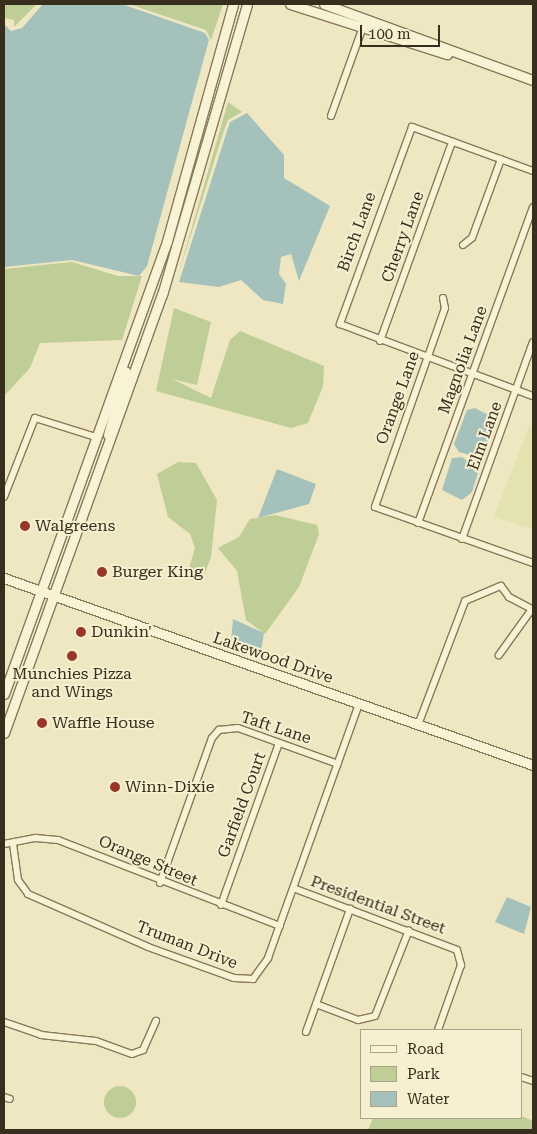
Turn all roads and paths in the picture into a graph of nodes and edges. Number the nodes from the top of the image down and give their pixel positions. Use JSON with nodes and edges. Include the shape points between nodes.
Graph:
{"nodes":[{"id":1,"x":233,"y":4,"type":"edge"},
{"id":2,"x":247,"y":4,"type":"edge"},
{"id":3,"x":290,"y":4,"type":"edge"},
{"id":4,"x":324,"y":4,"type":"edge"},
{"id":5,"x":366,"y":18,"type":"junction"},
{"id":6,"x":362,"y":28,"type":"junction"},
{"id":7,"x":501,"y":68,"type":"junction"},
{"id":8,"x":533,"y":80,"type":"edge"},
{"id":9,"x":331,"y":116,"type":"dead end"},
{"id":10,"x":452,"y":142,"type":"junction"},
{"id":11,"x":501,"y":159,"type":"junction"},
{"id":12,"x":533,"y":171,"type":"edge"},
{"id":13,"x":533,"y":207,"type":"edge"},
{"id":14,"x":530,"y":227,"type":"edge"},
{"id":15,"x":462,"y":245,"type":"dead end"},
{"id":16,"x":443,"y":298,"type":"dead end"},
{"id":17,"x":380,"y":341,"type":"junction"},
{"id":18,"x":533,"y":342,"type":"edge"},
{"id":19,"x":130,"y":344,"type":"junction"},
{"id":20,"x":427,"y":358,"type":"junction"},
{"id":21,"x":472,"y":374,"type":"junction"},
{"id":22,"x":516,"y":390,"type":"junction"},
{"id":23,"x":533,"y":396,"type":"edge"},
{"id":24,"x":96,"y":437,"type":"junction"},
{"id":25,"x":110,"y":438,"type":"junction"},
{"id":26,"x":4,"y":497,"type":"edge"},
{"id":27,"x":86,"y":502,"type":"junction"},
{"id":28,"x":418,"y":523,"type":"junction"},
{"id":29,"x":462,"y":539,"type":"junction"},
{"id":30,"x":533,"y":564,"type":"edge"},
{"id":31,"x":4,"y":578,"type":"edge"},
{"id":32,"x":40,"y":591,"type":"junction"},
{"id":33,"x":53,"y":596,"type":"junction"},
{"id":34,"x":500,"y":655,"type":"dead end"},
{"id":35,"x":4,"y":694,"type":"edge"},
{"id":36,"x":359,"y":704,"type":"junction"},
{"id":37,"x":418,"y":725,"type":"junction"},
{"id":38,"x":4,"y":734,"type":"edge"},
{"id":39,"x":279,"y":743,"type":"junction"},
{"id":40,"x":338,"y":764,"type":"junction"},
{"id":41,"x":533,"y":765,"type":"edge"},
{"id":42,"x":4,"y":844,"type":"edge"},
{"id":43,"x":12,"y":844,"type":"junction"},
{"id":44,"x":160,"y":882,"type":"junction"},
{"id":45,"x":293,"y":888,"type":"junction"},
{"id":46,"x":221,"y":905,"type":"junction"},
{"id":47,"x":350,"y":909,"type":"junction"},
{"id":48,"x":280,"y":926,"type":"junction"},
{"id":49,"x":409,"y":930,"type":"junction"},
{"id":50,"x":316,"y":1004,"type":"junction"},
{"id":51,"x":156,"y":1021,"type":"dead end"},
{"id":52,"x":4,"y":1022,"type":"edge"},
{"id":53,"x":438,"y":1029,"type":"edge"},
{"id":54,"x":306,"y":1032,"type":"dead end"}],
"edges":[{"from":1,"to":19,"type":"main road","via":[[181,198]]},
{"from":2,"to":25,"type":"main road","via":[[193,201]]},
{"from":3,"to":6,"type":"main road"},
{"from":4,"to":5,"type":"main road"},
{"from":5,"to":6,"type":"street"},
{"from":5,"to":7,"type":"main road"},
{"from":6,"to":7,"type":"main road"},
{"from":6,"to":9,"type":"street"},
{"from":7,"to":8,"type":"main road"},
{"from":10,"to":11,"type":"street"},
{"from":10,"to":17,"type":"street","name":"Cherry Lane"},
{"from":10,"to":17,"type":"street","name":"Birch Lane","via":[[412,127],[340,318],[343,328]]},
{"from":11,"to":12,"type":"street"},
{"from":11,"to":15,"type":"street","via":[[472,238]]},
{"from":13,"to":14,"type":"street","name":"Magnolia Lane"},
{"from":14,"to":21,"type":"street","name":"Magnolia Lane"},
{"from":16,"to":20,"type":"street","name":"Orange Lane","via":[[445,308]]},
{"from":17,"to":20,"type":"street"},
{"from":18,"to":22,"type":"street","name":"Elm Lane"},
{"from":19,"to":24,"type":"main road"},
{"from":19,"to":25,"type":"main road","via":[[132,356],[107,428]]},
{"from":20,"to":21,"type":"street"},
{"from":20,"to":28,"type":"street","name":"Orange Lane","via":[[375,507]]},
{"from":21,"to":22,"type":"street"},
{"from":21,"to":28,"type":"street","name":"Magnolia Lane"},
{"from":22,"to":23,"type":"street"},
{"from":22,"to":29,"type":"street","name":"Elm Lane"},
{"from":24,"to":26,"type":"street","via":[[35,418]]},
{"from":24,"to":27,"type":"main road","via":[[99,449]]},
{"from":24,"to":32,"type":"main road"},
{"from":25,"to":27,"type":"main road"},
{"from":27,"to":33,"type":"main road"},
{"from":28,"to":29,"type":"street"},
{"from":29,"to":30,"type":"street"},
{"from":31,"to":32,"type":"main road","name":"Lakewood Drive"},
{"from":32,"to":33,"type":"main road","name":"Lakewood Drive"},
{"from":32,"to":35,"type":"main road"},
{"from":33,"to":36,"type":"main road","name":"Lakewood Drive"},
{"from":33,"to":38,"type":"main road"},
{"from":34,"to":37,"type":"street","via":[[532,609],[509,597],[501,586],[465,601]]},
{"from":36,"to":37,"type":"main road","name":"Lakewood Drive"},
{"from":36,"to":40,"type":"street","name":"Truman Drive"},
{"from":37,"to":41,"type":"main road","name":"Lakewood Drive"},
{"from":39,"to":40,"type":"street","name":"Taft Lane"},
{"from":39,"to":44,"type":"street","name":"Taft Lane","via":[[238,728],[220,730],[212,738]]},
{"from":39,"to":46,"type":"street","name":"Garfield Court"},
{"from":40,"to":45,"type":"street","name":"Truman Drive"},
{"from":42,"to":43,"type":"street","name":"Orange Street"},
{"from":43,"to":44,"type":"street","name":"Orange Street","via":[[35,838],[58,840]]},
{"from":43,"to":48,"type":"street","name":"Truman Drive","via":[[18,880],[28,894],[148,947],[234,978],[253,979],[260,974]]},
{"from":44,"to":46,"type":"street","name":"Orange Street"},
{"from":45,"to":47,"type":"street","name":"Presidential Street"},
{"from":45,"to":48,"type":"street","name":"Truman Drive"},
{"from":46,"to":48,"type":"street","name":"Orange Street"},
{"from":47,"to":49,"type":"street","name":"Presidential Street"},
{"from":47,"to":50,"type":"street"},
{"from":49,"to":50,"type":"street","via":[[375,1016],[358,1020]]},
{"from":49,"to":53,"type":"street","name":"Presidential Street","via":[[452,946],[460,957]]},
{"from":50,"to":54,"type":"street"},
{"from":51,"to":52,"type":"street","via":[[143,1050],[132,1054],[96,1041],[41,1035]]}]}
